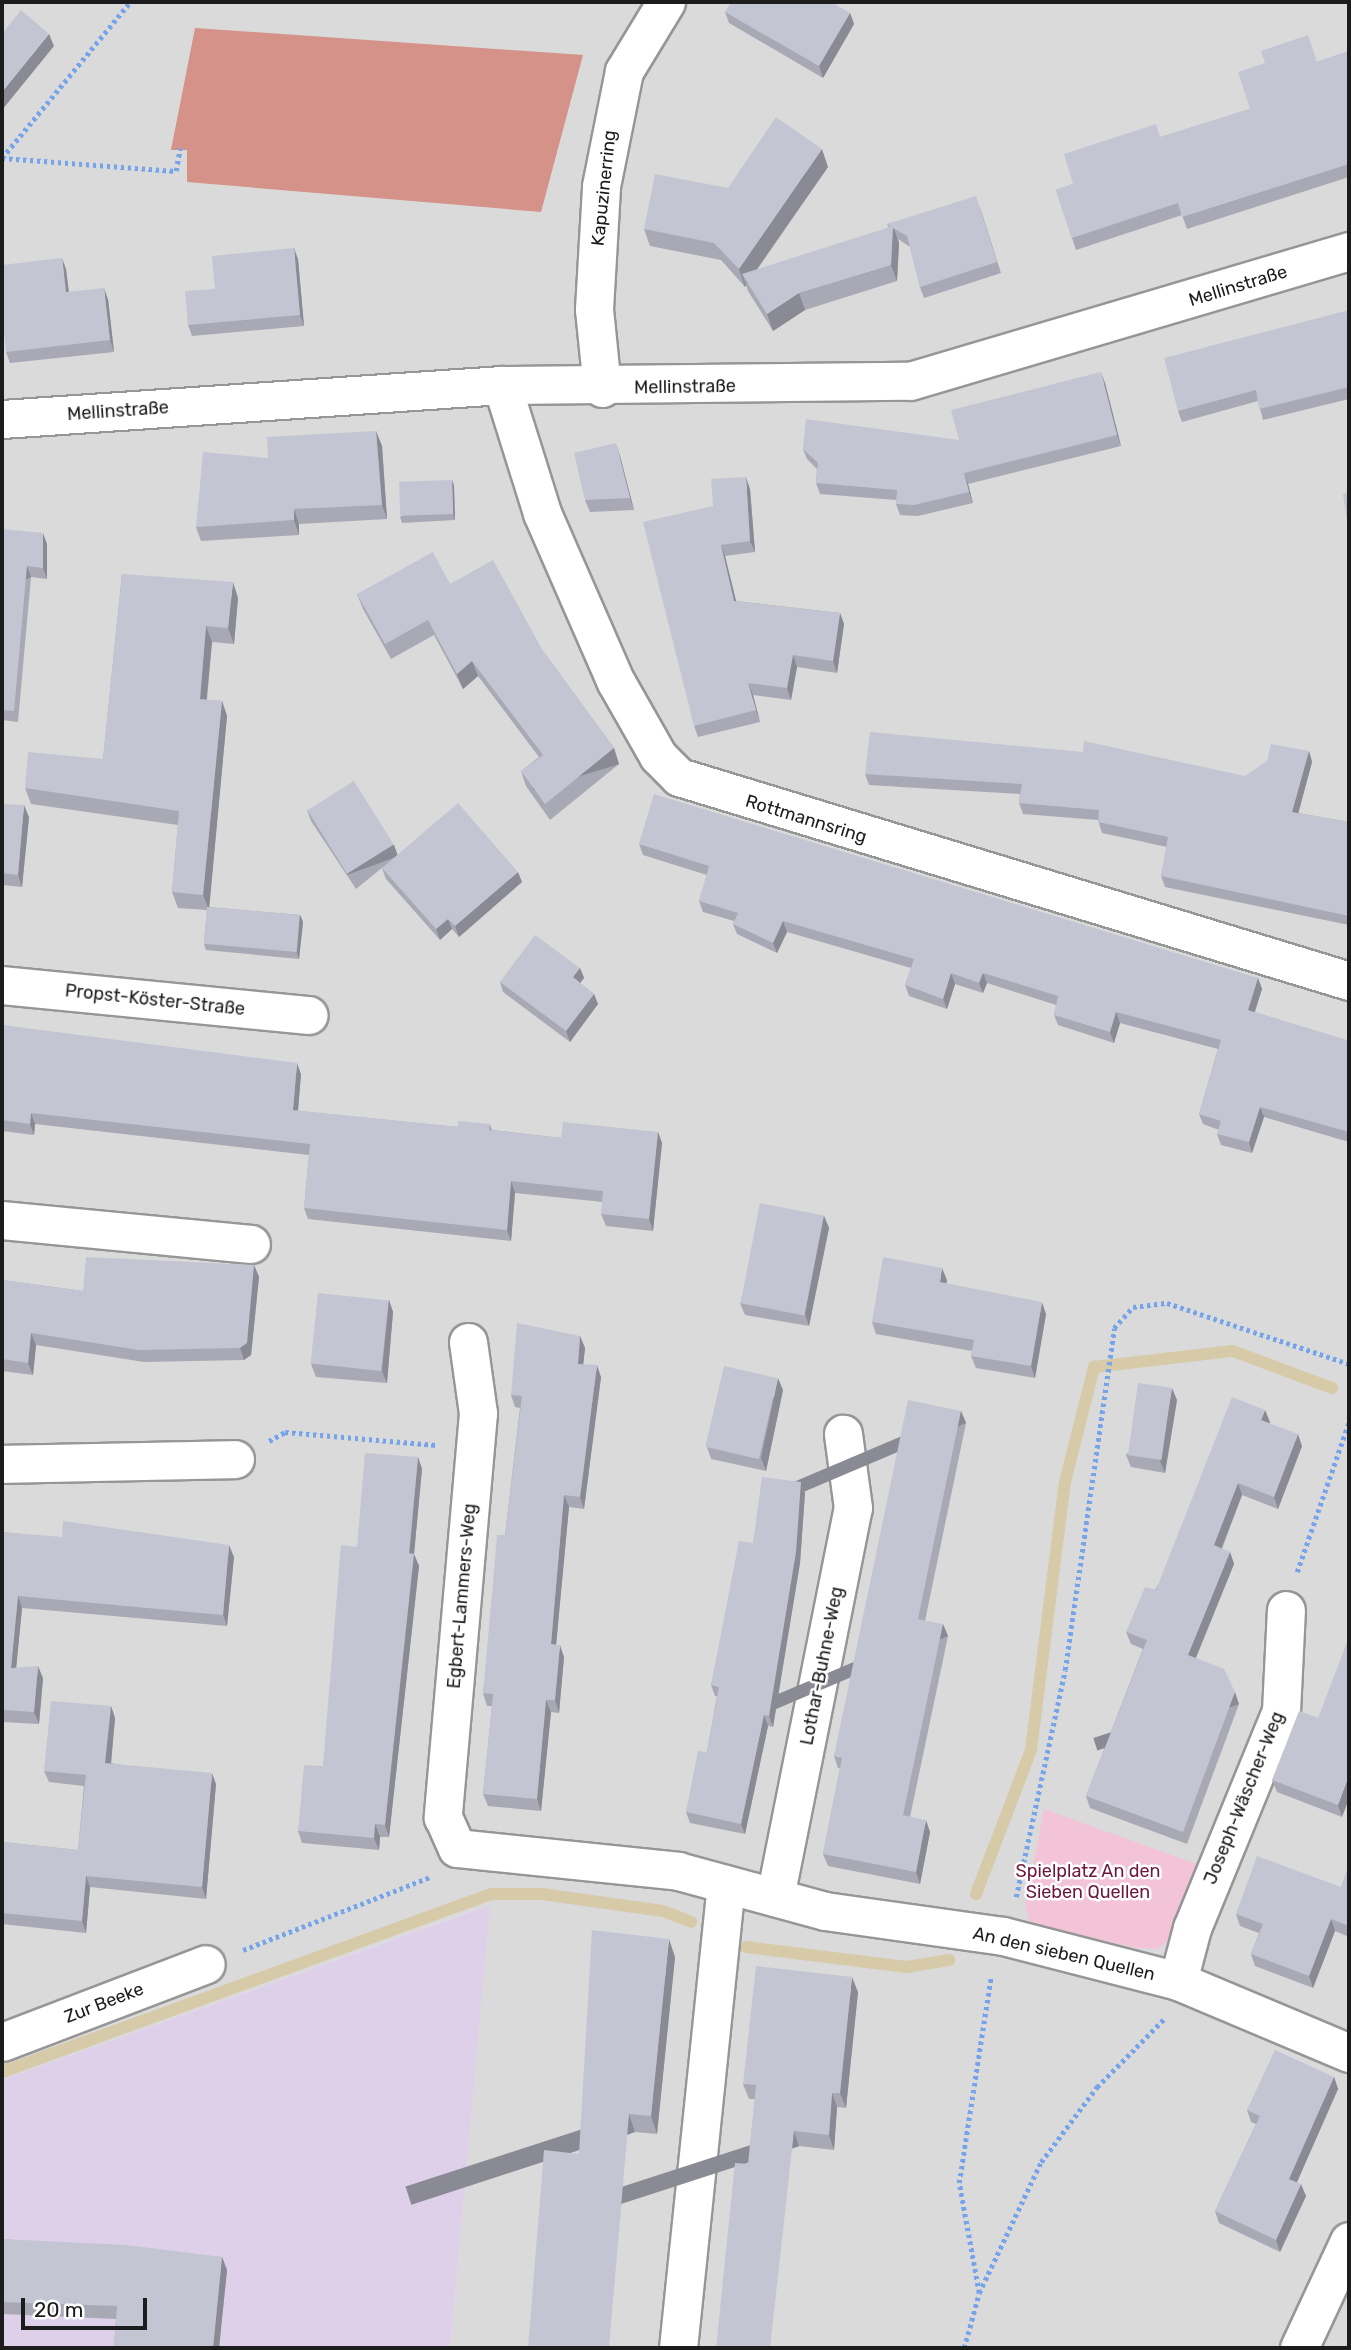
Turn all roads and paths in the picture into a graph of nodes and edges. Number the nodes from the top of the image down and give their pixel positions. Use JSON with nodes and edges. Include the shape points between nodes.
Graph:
{"nodes":[{"id":1,"x":130,"y":2,"type":"edge"},
{"id":2,"x":666,"y":2,"type":"edge"},
{"id":3,"x":180,"y":148,"type":"dead end"},
{"id":4,"x":2,"y":158,"type":"edge"},
{"id":5,"x":1349,"y":251,"type":"edge"},
{"id":6,"x":502,"y":385,"type":"junction"},
{"id":7,"x":602,"y":388,"type":"junction"},
{"id":8,"x":2,"y":419,"type":"edge"},
{"id":9,"x":1349,"y":981,"type":"edge"},
{"id":10,"x":2,"y":985,"type":"edge"},
{"id":11,"x":309,"y":1015,"type":"dead end"},
{"id":12,"x":2,"y":1220,"type":"edge"},
{"id":13,"x":251,"y":1244,"type":"dead end"},
{"id":14,"x":468,"y":1342,"type":"dead end"},
{"id":15,"x":1349,"y":1364,"type":"edge"},
{"id":16,"x":1349,"y":1422,"type":"edge"},
{"id":17,"x":843,"y":1434,"type":"dead end"},
{"id":18,"x":475,"y":1452,"type":"junction"},
{"id":19,"x":235,"y":1459,"type":"joint"},
{"id":20,"x":2,"y":1464,"type":"edge"},
{"id":21,"x":1286,"y":1610,"type":"joint"},
{"id":22,"x":457,"y":1848,"type":"junction"},
{"id":23,"x":726,"y":1884,"type":"junction"},
{"id":24,"x":775,"y":1897,"type":"junction"},
{"id":25,"x":1003,"y":1936,"type":"junction"},
{"id":26,"x":206,"y":1964,"type":"joint"},
{"id":27,"x":1178,"y":1981,"type":"junction"},
{"id":28,"x":2,"y":2042,"type":"edge"},
{"id":29,"x":1349,"y":2053,"type":"edge"},
{"id":30,"x":1349,"y":2241,"type":"edge"},
{"id":31,"x":979,"y":2293,"type":"junction"},
{"id":32,"x":678,"y":2348,"type":"edge"},
{"id":33,"x":964,"y":2348,"type":"edge"},
{"id":34,"x":1299,"y":2348,"type":"edge"}],
"edges":[{"from":1,"to":4,"type":"path"},
{"from":2,"to":7,"type":"street","name":"Kapuzinerring","via":[[624,71],[601,186],[594,309]]},
{"from":3,"to":4,"type":"path","via":[[176,171]]},
{"from":5,"to":7,"type":"street","name":"Mellinstraße","via":[[934,378],[856,385]]},
{"from":6,"to":7,"type":"street","name":"Mellinstraße"},
{"from":6,"to":8,"type":"street","name":"Mellinstraße"},
{"from":6,"to":9,"type":"street","name":"Rottmannsring","via":[[542,513],[611,670],[658,756],[679,777]]},
{"from":10,"to":11,"type":"street","name":"Propst-Köster-Straße"},
{"from":12,"to":13,"type":"street"},
{"from":14,"to":18,"type":"street","name":"Egbert-Lammers-Weg","via":[[478,1413]]},
{"from":15,"to":25,"type":"path","via":[[1167,1303],[1133,1307],[1114,1328],[1111,1375],[1077,1553],[1065,1670]]},
{"from":16,"to":21,"type":"path"},
{"from":17,"to":24,"type":"street","name":"Lothar-Buhne-Weg","via":[[853,1508]]},
{"from":18,"to":19,"type":"path","via":[[285,1432]]},
{"from":18,"to":22,"type":"street","name":"Egbert-Lammers-Weg","via":[[443,1817]]},
{"from":19,"to":20,"type":"street"},
{"from":21,"to":27,"type":"street","name":"Joseph-Wäscher-Weg","via":[[1281,1711],[1192,1928]]},
{"from":22,"to":23,"type":"street","name":"An den sieben Quellen","via":[[678,1871]]},
{"from":22,"to":26,"type":"path","via":[[424,1883]]},
{"from":23,"to":24,"type":"street","name":"An den sieben Quellen"},
{"from":23,"to":32,"type":"street"},
{"from":24,"to":25,"type":"street","name":"An den sieben Quellen"},
{"from":25,"to":27,"type":"street","name":"An den sieben Quellen"},
{"from":25,"to":31,"type":"path","via":[[993,1968],[959,2183]]},
{"from":26,"to":28,"type":"street","name":"Zur Beeke"},
{"from":27,"to":29,"type":"street","name":"An den sieben Quellen"},
{"from":27,"to":31,"type":"path","via":[[1150,2039],[1097,2087],[1041,2162]]},
{"from":30,"to":34,"type":"street"},
{"from":31,"to":33,"type":"path"}]}
